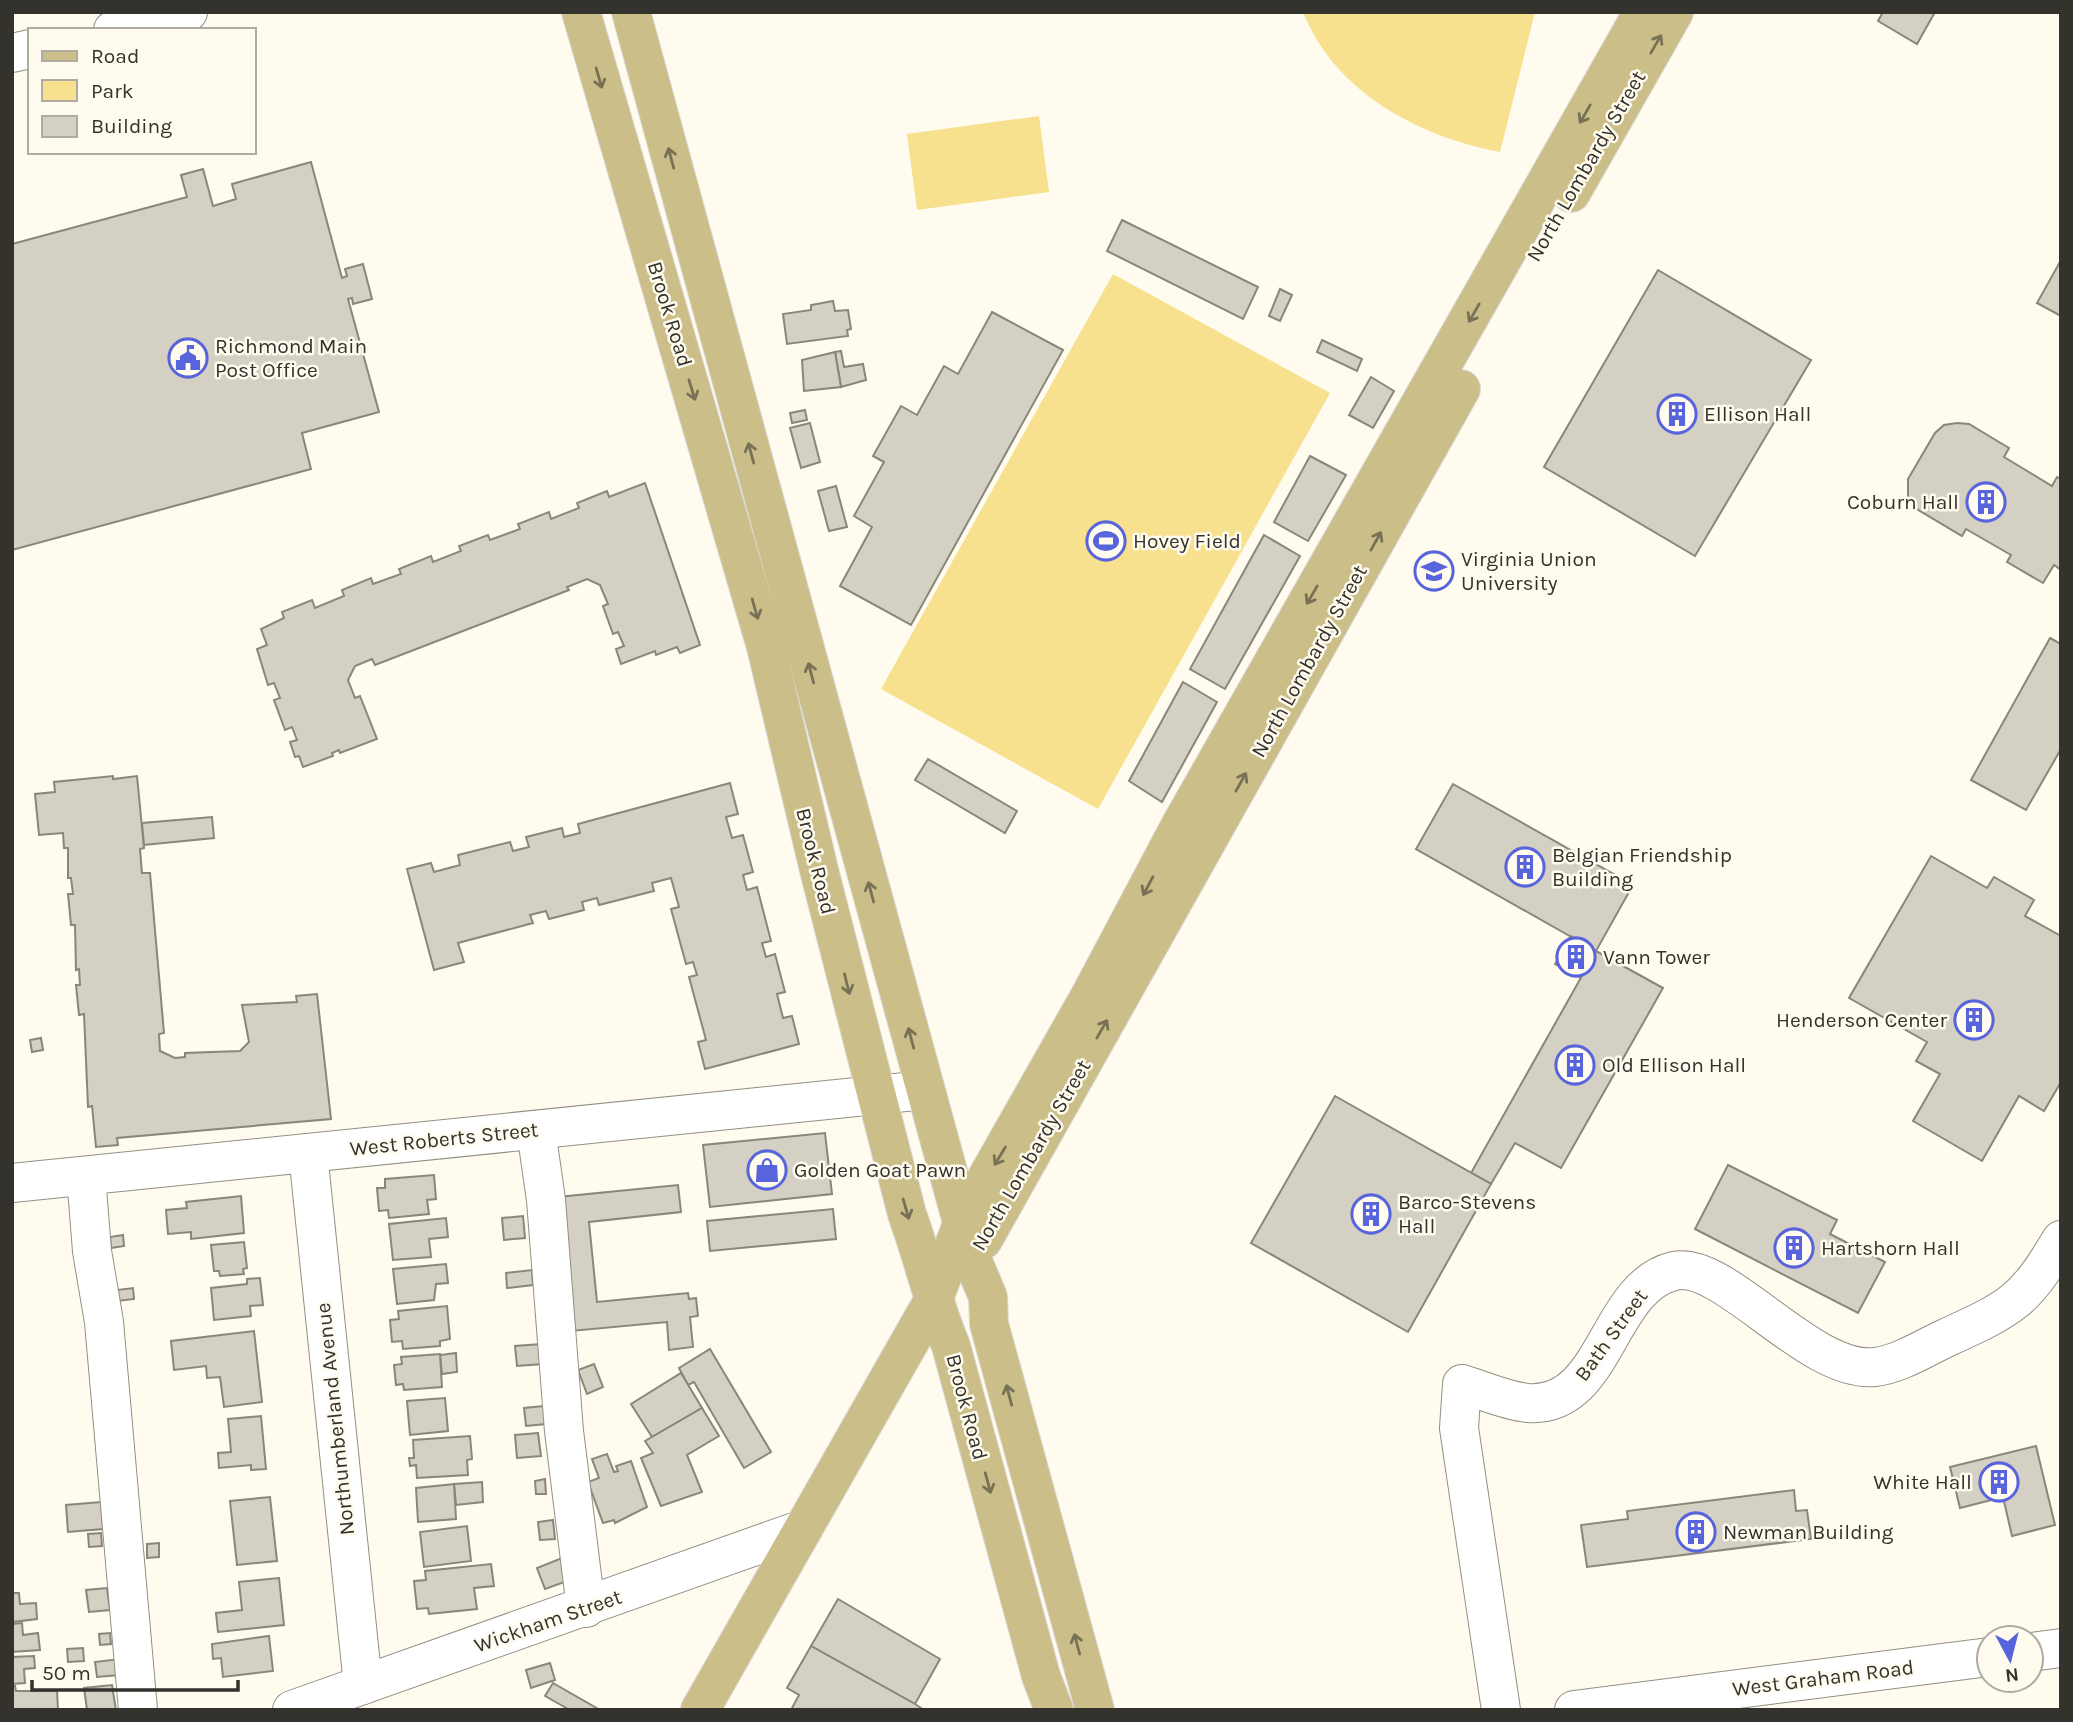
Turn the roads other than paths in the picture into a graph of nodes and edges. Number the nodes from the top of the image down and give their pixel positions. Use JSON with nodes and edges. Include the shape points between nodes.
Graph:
{"nodes":[{"id":1,"x":188,"y":12,"type":"edge"},
{"id":2,"x":581,"y":12,"type":"edge"},
{"id":3,"x":631,"y":12,"type":"edge"},
{"id":4,"x":1643,"y":12,"type":"edge"},
{"id":5,"x":1674,"y":12,"type":"edge"},
{"id":6,"x":121,"y":28,"type":"edge"},
{"id":7,"x":925,"y":1090,"type":"junction"},
{"id":8,"x":875,"y":1096,"type":"junction"},
{"id":9,"x":536,"y":1130,"type":"junction"},
{"id":10,"x":308,"y":1153,"type":"junction"},
{"id":11,"x":86,"y":1176,"type":"junction"},
{"id":12,"x":12,"y":1183,"type":"edge"},
{"id":13,"x":2061,"y":1240,"type":"edge"},
{"id":14,"x":967,"y":1241,"type":"junction"},
{"id":15,"x":933,"y":1301,"type":"junction"},
{"id":16,"x":803,"y":1529,"type":"junction"},
{"id":17,"x":586,"y":1608,"type":"junction"},
{"id":18,"x":1975,"y":1659,"type":"edge"},
{"id":19,"x":363,"y":1685,"type":"junction"},
{"id":20,"x":138,"y":1710,"type":"edge"},
{"id":21,"x":292,"y":1710,"type":"edge"},
{"id":22,"x":700,"y":1710,"type":"edge"},
{"id":23,"x":1054,"y":1710,"type":"edge"},
{"id":24,"x":1095,"y":1710,"type":"edge"},
{"id":25,"x":1501,"y":1710,"type":"edge"},
{"id":26,"x":1574,"y":1710,"type":"edge"}],
"edges":[{"from":1,"to":6,"type":"street"},
{"from":2,"to":8,"type":"main road","name":"Brook Road","one_way":true,"via":[[766,647]]},
{"from":7,"to":3,"type":"main road","name":"Brook Road","one_way":true},
{"from":4,"to":14,"type":"main road","name":"North Lombardy Street","one_way":true,"via":[[1180,826]]},
{"from":14,"to":5,"type":"main road","name":"North Lombardy Street","one_way":true},
{"from":7,"to":8,"type":"street","name":"West Roberts Street"},
{"from":7,"to":14,"type":"main road","name":"Brook Road"},
{"from":8,"to":9,"type":"street","name":"West Roberts Street"},
{"from":8,"to":15,"type":"main road","name":"Brook Road","one_way":true},
{"from":9,"to":10,"type":"street","name":"West Roberts Street"},
{"from":9,"to":17,"type":"street"},
{"from":10,"to":11,"type":"street","name":"West Roberts Street"},
{"from":10,"to":19,"type":"street","name":"Northumberland Avenue"},
{"from":11,"to":12,"type":"street","name":"West Roberts Street"},
{"from":11,"to":20,"type":"street","via":[[104,1322]]},
{"from":13,"to":25,"type":"street","name":"Bath Street","via":[[2038,1278],[2013,1306],[1878,1367],[1845,1363],[1823,1354],[1715,1281],[1685,1269],[1659,1277],[1644,1288],[1587,1371],[1567,1392],[1528,1403],[1462,1384],[1459,1428]]},
{"from":14,"to":15,"type":"main road","name":"North Lombardy Street"},
{"from":24,"to":14,"type":"main road","name":"Brook Road","one_way":true,"via":[[989,1324],[988,1297]]},
{"from":15,"to":16,"type":"main road","name":"North Lombardy Street"},
{"from":15,"to":23,"type":"main road","name":"Brook Road","one_way":true,"via":[[951,1346]]},
{"from":16,"to":17,"type":"street","name":"Wickham Street"},
{"from":16,"to":22,"type":"main road","name":"North Lombardy Street"},
{"from":17,"to":19,"type":"street","name":"Wickham Street"},
{"from":18,"to":26,"type":"street","name":"West Graham Road"},
{"from":19,"to":21,"type":"street","name":"Wickham Street"}]}
